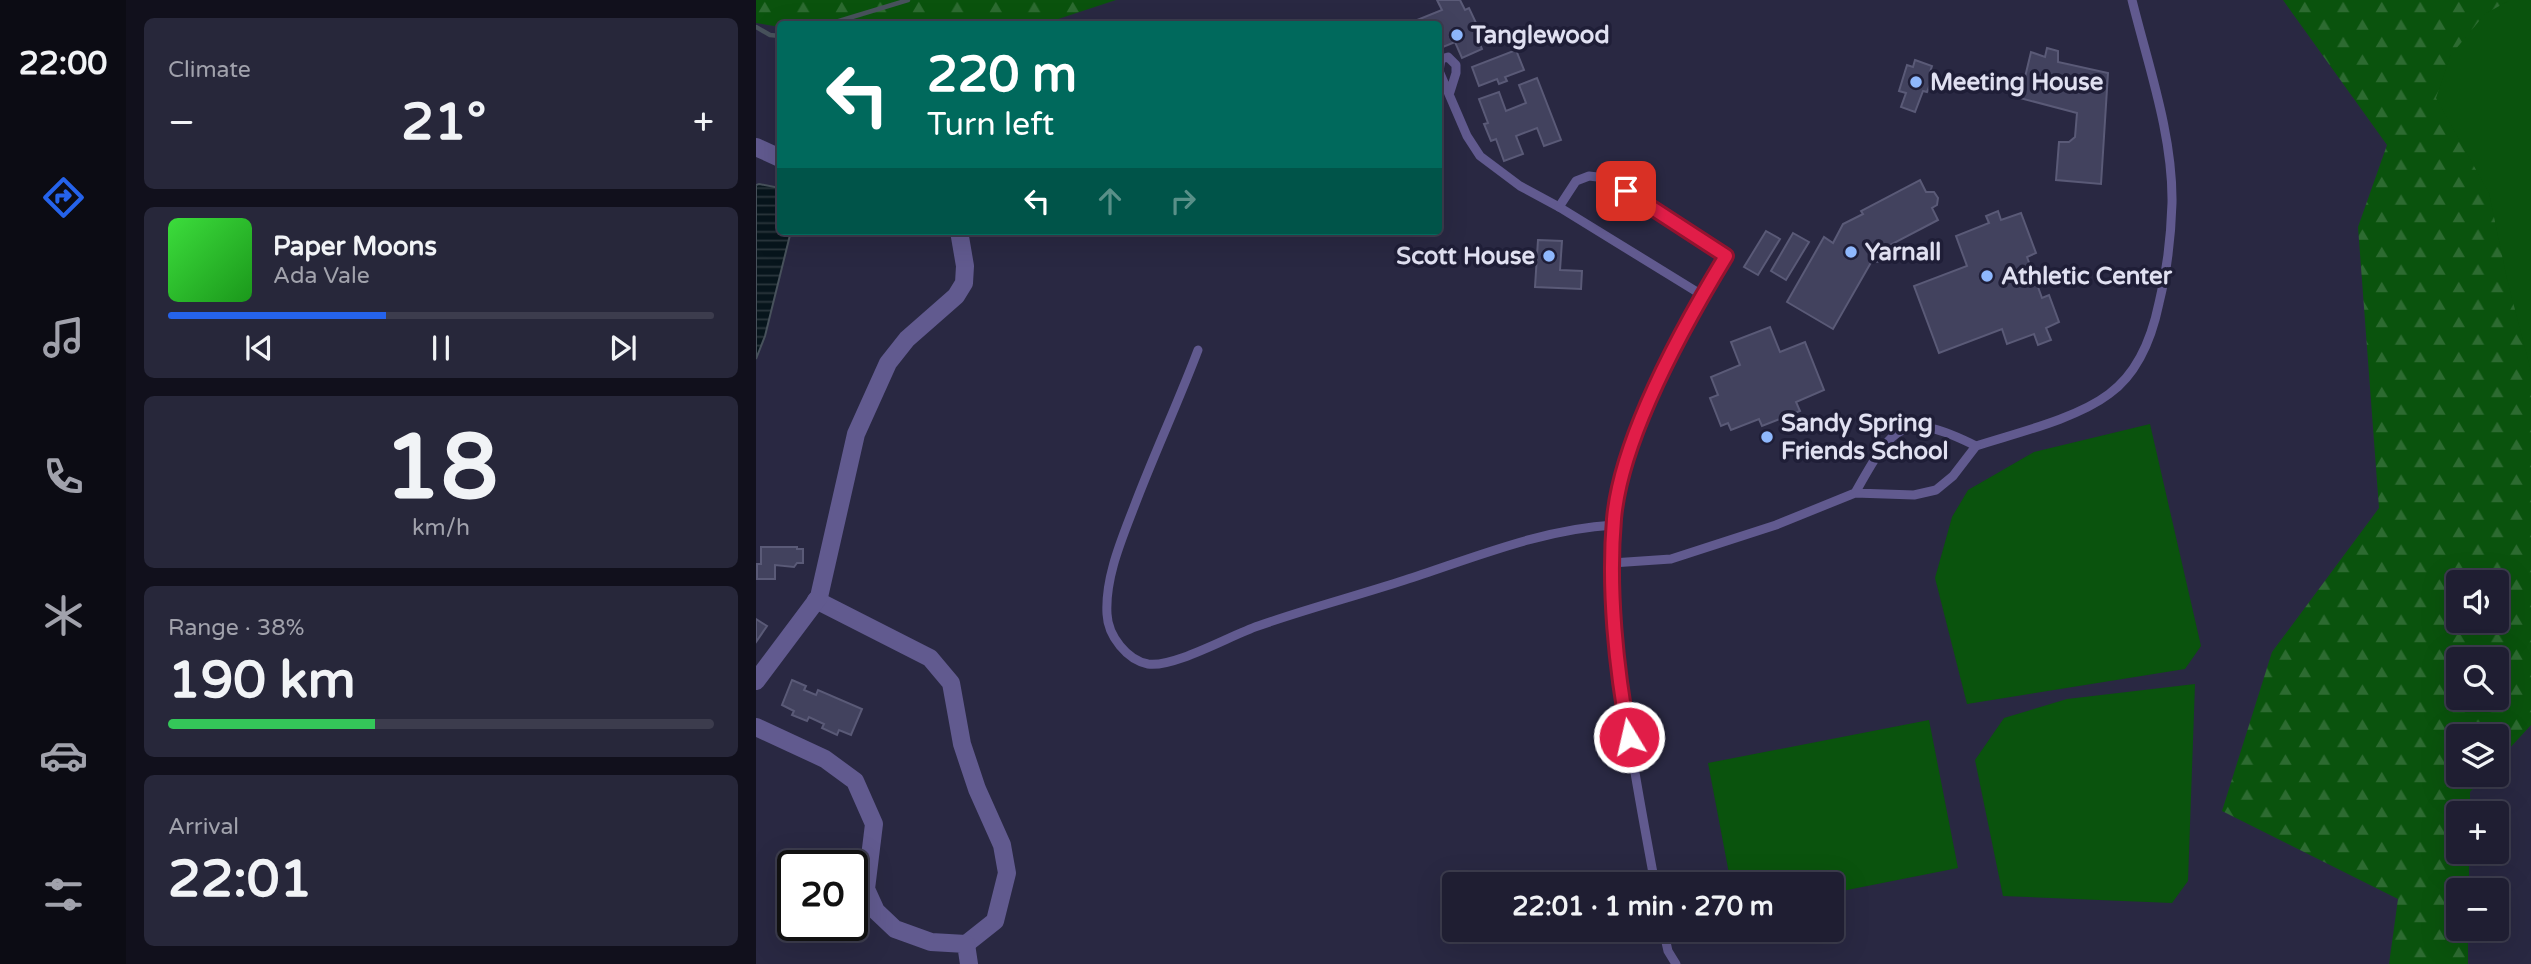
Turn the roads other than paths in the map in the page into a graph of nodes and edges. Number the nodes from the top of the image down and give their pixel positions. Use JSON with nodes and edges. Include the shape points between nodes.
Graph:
{"nodes":[{"id":1,"x":2132,"y":0,"type":"edge"},
{"id":2,"x":1450,"y":92,"type":"dead end"},
{"id":3,"x":756,"y":147,"type":"edge"},
{"id":4,"x":777,"y":157,"type":"edge"},
{"id":5,"x":1559,"y":207,"type":"junction"},
{"id":6,"x":959,"y":235,"type":"edge"},
{"id":7,"x":1702,"y":295,"type":"junction"},
{"id":8,"x":1198,"y":350,"type":"dead end"},
{"id":9,"x":1976,"y":446,"type":"junction"},
{"id":10,"x":1855,"y":493,"type":"junction"},
{"id":11,"x":1614,"y":525,"type":"junction"},
{"id":12,"x":1612,"y":563,"type":"junction"},
{"id":13,"x":816,"y":600,"type":"junction"},
{"id":14,"x":756,"y":681,"type":"edge"},
{"id":15,"x":756,"y":727,"type":"edge"},
{"id":16,"x":1653,"y":872,"type":"edge"},
{"id":17,"x":1666,"y":942,"type":"edge"},
{"id":18,"x":966,"y":944,"type":"junction"},
{"id":19,"x":969,"y":964,"type":"edge"},
{"id":20,"x":1676,"y":964,"type":"edge"}],
"edges":[{"from":1,"to":9,"type":"lane","via":[[2164,129],[2172,201],[2155,325],[2144,352],[2110,394],[2080,411]]},
{"from":2,"to":5,"type":"lane","via":[[1480,156],[1520,186]]},
{"from":3,"to":4,"type":"street"},
{"from":5,"to":7,"type":"lane"},
{"from":5,"to":7,"type":"lane","via":[[1576,181],[1589,176],[1606,178],[1726,256]]},
{"from":6,"to":13,"type":"street","via":[[964,283],[888,363],[856,434]]},
{"from":7,"to":11,"type":"lane","via":[[1633,443]]},
{"from":8,"to":11,"type":"lane","via":[[1119,545],[1107,593],[1111,629],[1132,658],[1166,663],[1304,610],[1536,538]]},
{"from":9,"to":10,"type":"lane","via":[[1936,490],[1914,495]]},
{"from":9,"to":10,"type":"lane","via":[[1946,431],[1916,426],[1899,431],[1884,444]]},
{"from":10,"to":12,"type":"lane","via":[[1671,559]]},
{"from":11,"to":12,"type":"lane"},
{"from":12,"to":16,"type":"lane","via":[[1624,712]]},
{"from":13,"to":14,"type":"street"},
{"from":13,"to":18,"type":"street","via":[[930,658],[951,683],[962,744],[1002,845],[1007,873],[995,921]]},
{"from":15,"to":18,"type":"street","via":[[825,759],[855,781],[874,824],[866,889],[876,911],[895,929],[931,942]]},
{"from":17,"to":20,"type":"lane"},
{"from":18,"to":19,"type":"street"}]}
